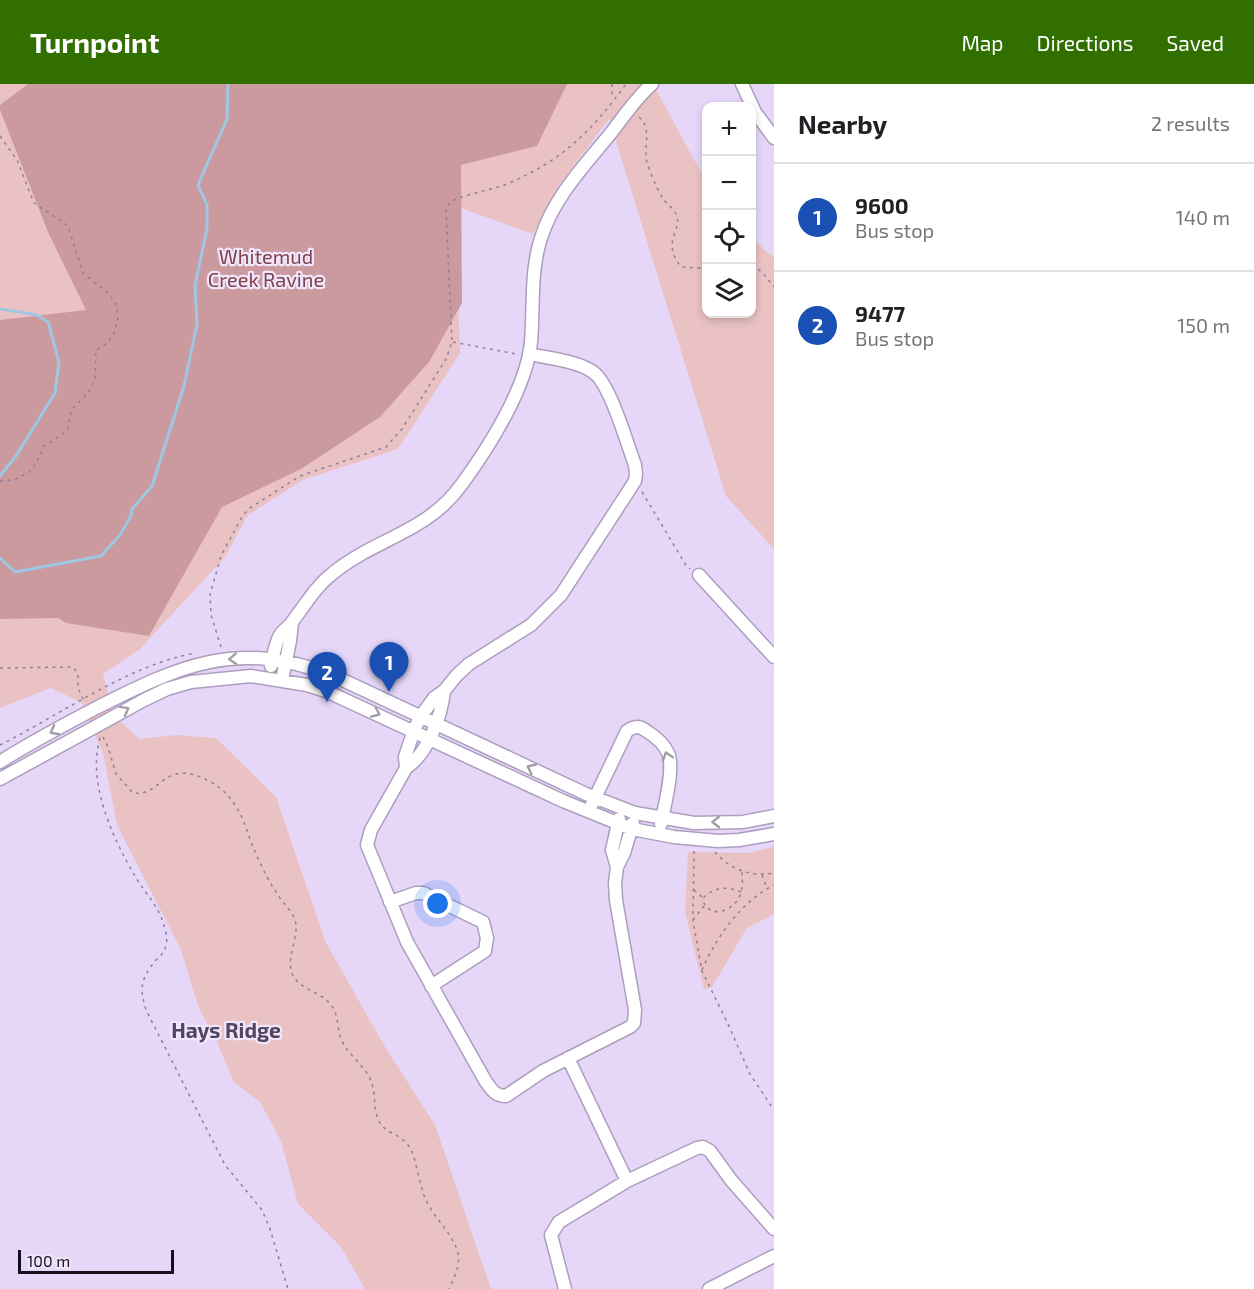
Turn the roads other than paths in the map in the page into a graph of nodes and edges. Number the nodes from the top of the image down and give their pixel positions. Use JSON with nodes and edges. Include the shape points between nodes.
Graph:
{"nodes":[{"id":1,"x":651,"y":84,"type":"edge"},
{"id":2,"x":742,"y":84,"type":"edge"},
{"id":3,"x":774,"y":138,"type":"edge"},
{"id":4,"x":529,"y":355,"type":"junction"},
{"id":5,"x":699,"y":575,"type":"road end"},
{"id":6,"x":292,"y":622,"type":"junction"},
{"id":7,"x":774,"y":657,"type":"edge"},
{"id":8,"x":272,"y":660,"type":"junction"},
{"id":9,"x":286,"y":662,"type":"junction"},
{"id":10,"x":268,"y":677,"type":"junction"},
{"id":11,"x":282,"y":680,"type":"junction"},
{"id":12,"x":444,"y":691,"type":"junction"},
{"id":13,"x":421,"y":716,"type":"junction"},
{"id":14,"x":435,"y":723,"type":"junction"},
{"id":15,"x":414,"y":730,"type":"junction"},
{"id":16,"x":430,"y":738,"type":"junction"},
{"id":17,"x":0,"y":762,"type":"edge"},
{"id":18,"x":406,"y":768,"type":"junction"},
{"id":19,"x":0,"y":778,"type":"edge"},
{"id":20,"x":595,"y":798,"type":"junction"},
{"id":21,"x":622,"y":809,"type":"junction"},
{"id":22,"x":588,"y":812,"type":"junction"},
{"id":23,"x":635,"y":813,"type":"junction"},
{"id":24,"x":774,"y":816,"type":"edge"},
{"id":25,"x":662,"y":818,"type":"junction"},
{"id":26,"x":617,"y":825,"type":"junction"},
{"id":27,"x":632,"y":829,"type":"junction"},
{"id":28,"x":660,"y":834,"type":"junction"},
{"id":29,"x":774,"y":834,"type":"edge"},
{"id":30,"x":617,"y":867,"type":"junction"},
{"id":31,"x":390,"y":902,"type":"junction"},
{"id":32,"x":431,"y":986,"type":"junction"},
{"id":33,"x":568,"y":1058,"type":"junction"},
{"id":34,"x":627,"y":1182,"type":"junction"},
{"id":35,"x":774,"y":1229,"type":"edge"},
{"id":36,"x":774,"y":1256,"type":"edge"},
{"id":37,"x":565,"y":1289,"type":"edge"},
{"id":38,"x":709,"y":1289,"type":"edge"}],
"edges":[{"from":1,"to":4,"type":"street","via":[[568,186],[549,218],[534,266]]},
{"from":2,"to":3,"type":"street","via":[[755,112]]},
{"from":4,"to":6,"type":"street","via":[[508,410],[453,496],[421,524],[333,573],[310,595]]},
{"from":4,"to":12,"type":"street","via":[[582,366],[598,377],[635,465],[635,481],[561,595],[531,625],[469,664]]},
{"from":5,"to":7,"type":"street"},
{"from":6,"to":8,"type":"street","via":[[281,634]]},
{"from":6,"to":9,"type":"street"},
{"from":8,"to":9,"type":"street"},
{"from":8,"to":10,"type":"street"},
{"from":8,"to":17,"type":"street","one_way":true,"via":[[223,659],[154,680]]},
{"from":9,"to":11,"type":"street"},
{"from":9,"to":13,"type":"street","via":[[332,675]]},
{"from":10,"to":11,"type":"street"},
{"from":19,"to":10,"type":"street","one_way":true,"via":[[167,689],[214,678]]},
{"from":11,"to":15,"type":"street","one_way":true,"via":[[326,691]]},
{"from":12,"to":13,"type":"street"},
{"from":12,"to":14,"type":"street"},
{"from":13,"to":14,"type":"street"},
{"from":13,"to":15,"type":"street"},
{"from":14,"to":16,"type":"street"},
{"from":20,"to":14,"type":"street","one_way":true},
{"from":15,"to":16,"type":"street"},
{"from":15,"to":18,"type":"street","via":[[405,757]]},
{"from":16,"to":18,"type":"street","via":[[415,762]]},
{"from":16,"to":22,"type":"street"},
{"from":18,"to":31,"type":"street","via":[[368,838],[370,854]]},
{"from":20,"to":21,"type":"street"},
{"from":20,"to":22,"type":"street"},
{"from":25,"to":20,"type":"street","one_way":true,"via":[[669,754],[641,727],[627,731]]},
{"from":21,"to":23,"type":"street"},
{"from":21,"to":26,"type":"street"},
{"from":22,"to":26,"type":"street"},
{"from":23,"to":25,"type":"street"},
{"from":23,"to":27,"type":"street"},
{"from":24,"to":25,"type":"street","one_way":true,"via":[[715,823]]},
{"from":25,"to":28,"type":"street"},
{"from":26,"to":27,"type":"street"},
{"from":26,"to":30,"type":"street","via":[[612,850]]},
{"from":27,"to":28,"type":"street"},
{"from":27,"to":30,"type":"street"},
{"from":28,"to":29,"type":"street","via":[[718,841]]},
{"from":30,"to":33,"type":"street","via":[[616,900],[634,1023]]},
{"from":31,"to":32,"type":"street"},
{"from":31,"to":32,"type":"street","via":[[423,893],[483,922],[485,951]]},
{"from":32,"to":33,"type":"street","via":[[486,1082],[499,1096],[506,1096]]},
{"from":33,"to":34,"type":"street"},
{"from":34,"to":35,"type":"street","via":[[703,1147]]},
{"from":34,"to":37,"type":"street","via":[[554,1228],[551,1234]]},
{"from":36,"to":38,"type":"street"}]}
